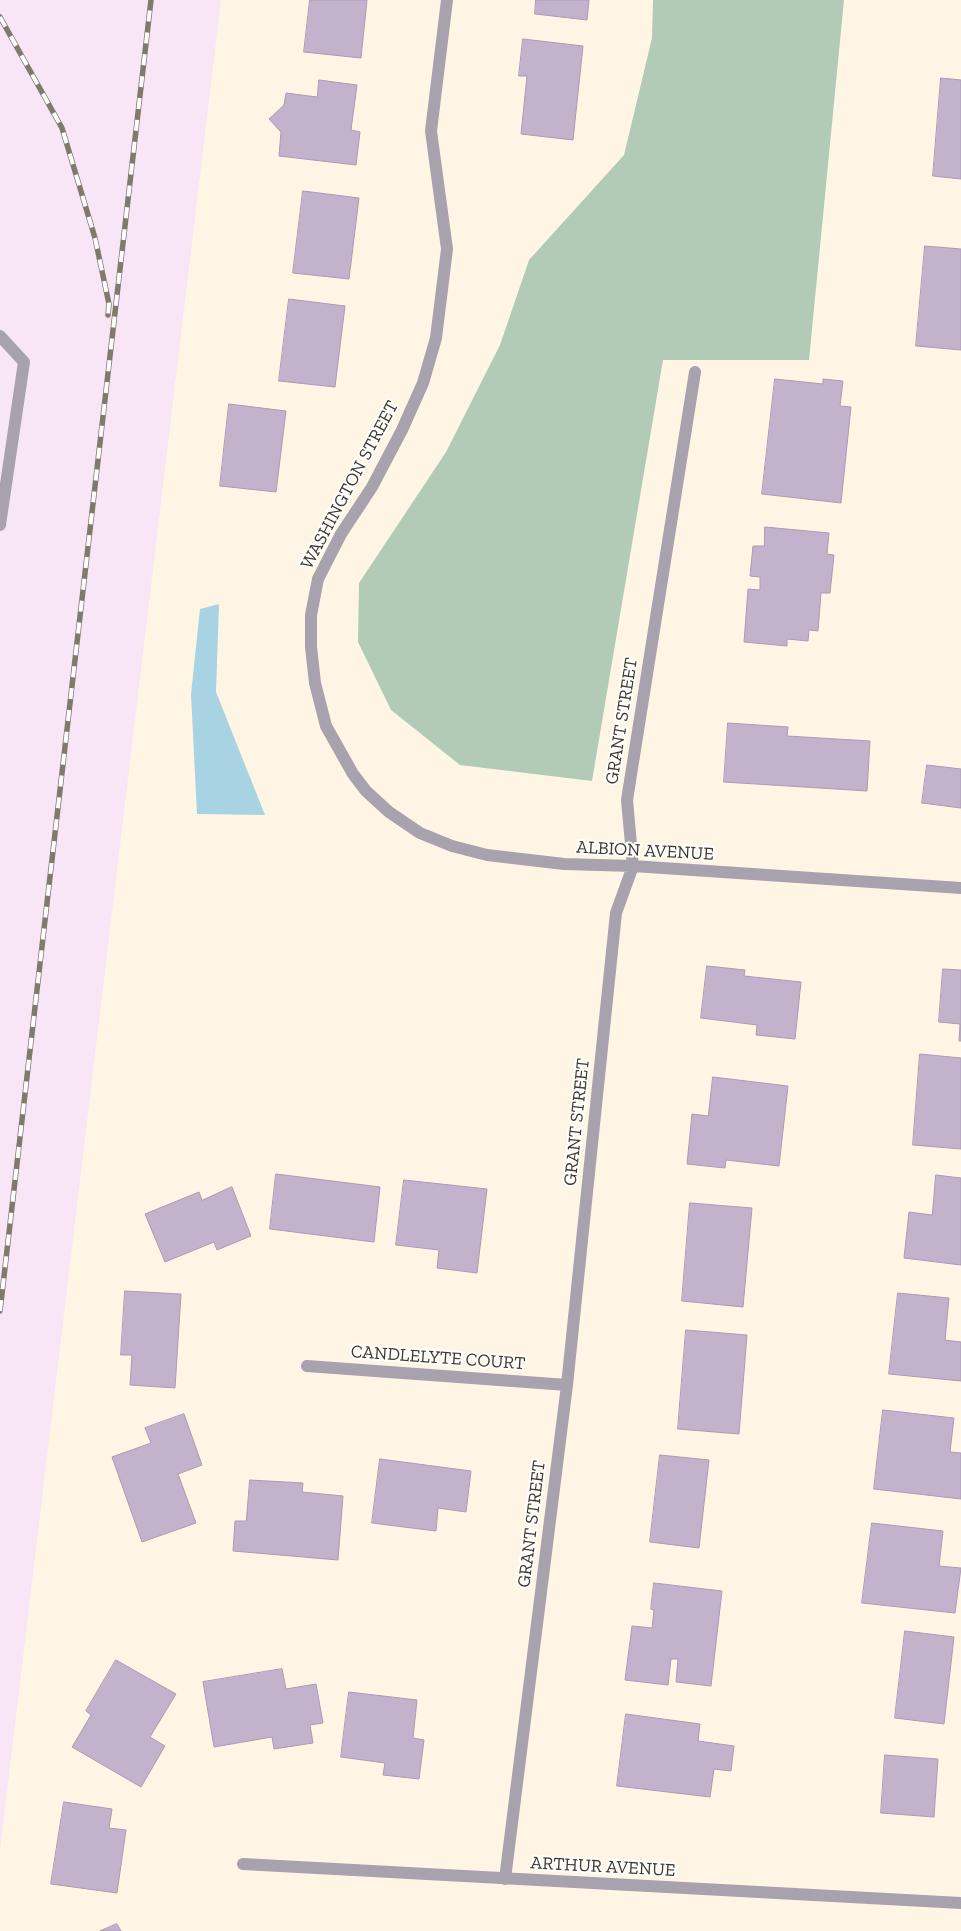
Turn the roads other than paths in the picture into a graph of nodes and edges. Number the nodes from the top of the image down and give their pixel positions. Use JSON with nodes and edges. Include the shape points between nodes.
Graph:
{"nodes":[{"id":1,"x":447,"y":0,"type":"edge"},
{"id":2,"x":0,"y":336,"type":"edge"},
{"id":3,"x":694,"y":372,"type":"dead end"},
{"id":4,"x":0,"y":525,"type":"edge"},
{"id":5,"x":353,"y":774,"type":"joint"},
{"id":6,"x":632,"y":866,"type":"junction"},
{"id":7,"x":961,"y":888,"type":"edge"},
{"id":8,"x":307,"y":1366,"type":"dead end"},
{"id":9,"x":568,"y":1384,"type":"junction"},
{"id":10,"x":243,"y":1864,"type":"dead end"},
{"id":11,"x":505,"y":1879,"type":"junction"},
{"id":12,"x":961,"y":1903,"type":"edge"}],
"edges":[{"from":1,"to":5,"type":"street","name":"WASHINGTON STREET","via":[[431,131],[447,249],[436,338],[423,383],[402,430],[318,578],[311,615],[317,692],[326,726]]},
{"from":2,"to":4,"type":"street","via":[[24,362]]},
{"from":3,"to":6,"type":"street","name":"GRANT STREET","via":[[627,800]]},
{"from":5,"to":6,"type":"street","name":"ALBION AVENUE","via":[[389,812],[420,833],[452,846],[487,856]]},
{"from":6,"to":7,"type":"street","name":"ALBION AVENUE"},
{"from":6,"to":9,"type":"street","name":"GRANT STREET","via":[[616,912]]},
{"from":8,"to":9,"type":"street","name":"CANDLELYTE COURT"},
{"from":9,"to":11,"type":"street","name":"GRANT STREET"},
{"from":10,"to":11,"type":"street","name":"ARTHUR AVENUE"},
{"from":11,"to":12,"type":"street","name":"ARTHUR AVENUE"}]}
